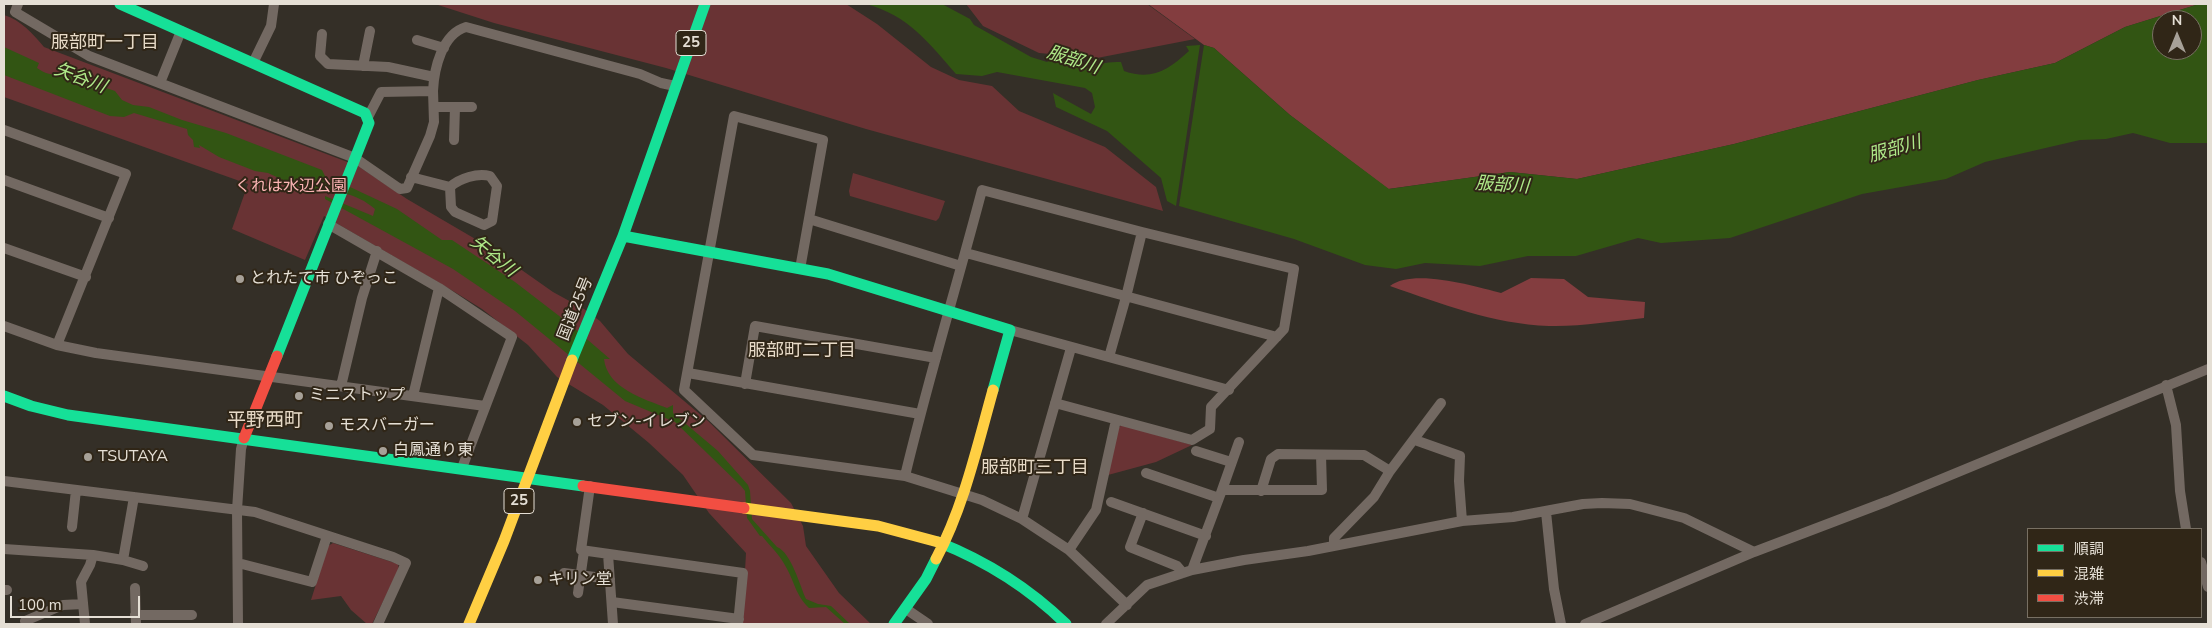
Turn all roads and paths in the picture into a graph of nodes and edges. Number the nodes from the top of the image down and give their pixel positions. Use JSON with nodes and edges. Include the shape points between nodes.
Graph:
{"nodes":[{"id":1,"x":18,"y":4,"type":"edge"},
{"id":2,"x":120,"y":4,"type":"edge"},
{"id":3,"x":274,"y":4,"type":"edge"},
{"id":4,"x":705,"y":4,"type":"edge"},
{"id":5,"x":370,"y":30,"type":"dead end"},
{"id":6,"x":181,"y":31,"type":"junction"},
{"id":7,"x":322,"y":34,"type":"dead end"},
{"id":8,"x":417,"y":40,"type":"dead end"},
{"id":9,"x":444,"y":48,"type":"junction"},
{"id":10,"x":253,"y":62,"type":"junction"},
{"id":11,"x":363,"y":66,"type":"junction"},
{"id":12,"x":434,"y":77,"type":"junction"},
{"id":13,"x":160,"y":82,"type":"junction"},
{"id":14,"x":676,"y":84,"type":"junction"},
{"id":15,"x":433,"y":91,"type":"junction"},
{"id":16,"x":434,"y":107,"type":"junction"},
{"id":17,"x":456,"y":107,"type":"junction"},
{"id":18,"x":472,"y":107,"type":"dead end"},
{"id":19,"x":368,"y":116,"type":"junction"},
{"id":20,"x":4,"y":130,"type":"edge"},
{"id":21,"x":454,"y":140,"type":"dead end"},
{"id":22,"x":355,"y":158,"type":"junction"},
{"id":23,"x":411,"y":177,"type":"junction"},
{"id":24,"x":4,"y":180,"type":"edge"},
{"id":25,"x":450,"y":187,"type":"junction"},
{"id":26,"x":108,"y":218,"type":"junction"},
{"id":27,"x":809,"y":219,"type":"junction"},
{"id":28,"x":328,"y":224,"type":"junction"},
{"id":29,"x":1142,"y":232,"type":"junction"},
{"id":30,"x":623,"y":236,"type":"junction"},
{"id":31,"x":4,"y":248,"type":"edge"},
{"id":32,"x":376,"y":251,"type":"junction"},
{"id":33,"x":709,"y":253,"type":"junction"},
{"id":34,"x":966,"y":253,"type":"junction"},
{"id":35,"x":961,"y":266,"type":"junction"},
{"id":36,"x":800,"y":269,"type":"junction"},
{"id":37,"x":86,"y":277,"type":"junction"},
{"id":38,"x":440,"y":288,"type":"junction"},
{"id":39,"x":1126,"y":297,"type":"junction"},
{"id":40,"x":950,"y":312,"type":"junction"},
{"id":41,"x":4,"y":326,"type":"edge"},
{"id":42,"x":1010,"y":330,"type":"junction"},
{"id":43,"x":1277,"y":337,"type":"junction"},
{"id":44,"x":58,"y":345,"type":"junction"},
{"id":45,"x":1071,"y":348,"type":"junction"},
{"id":46,"x":1109,"y":357,"type":"junction"},
{"id":47,"x":936,"y":358,"type":"junction"},
{"id":48,"x":2208,"y":368,"type":"edge"},
{"id":49,"x":688,"y":373,"type":"junction"},
{"id":50,"x":267,"y":376,"type":"junction"},
{"id":51,"x":745,"y":384,"type":"junction"},
{"id":52,"x":2166,"y":385,"type":"junction"},
{"id":53,"x":341,"y":386,"type":"junction"},
{"id":54,"x":1229,"y":390,"type":"junction"},
{"id":55,"x":4,"y":396,"type":"edge"},
{"id":56,"x":413,"y":396,"type":"junction"},
{"id":57,"x":1055,"y":403,"type":"junction"},
{"id":58,"x":1441,"y":403,"type":"dead end"},
{"id":59,"x":485,"y":406,"type":"junction"},
{"id":60,"x":920,"y":414,"type":"junction"},
{"id":61,"x":1116,"y":420,"type":"junction"},
{"id":62,"x":244,"y":438,"type":"junction"},
{"id":63,"x":1415,"y":440,"type":"junction"},
{"id":64,"x":1239,"y":442,"type":"dead end"},
{"id":65,"x":1196,"y":451,"type":"dead end"},
{"id":66,"x":1321,"y":454,"type":"junction"},
{"id":67,"x":1231,"y":462,"type":"junction"},
{"id":68,"x":462,"y":468,"type":"junction"},
{"id":69,"x":1390,"y":471,"type":"junction"},
{"id":70,"x":1146,"y":473,"type":"dead end"},
{"id":71,"x":905,"y":476,"type":"junction"},
{"id":72,"x":528,"y":477,"type":"junction"},
{"id":73,"x":4,"y":481,"type":"edge"},
{"id":74,"x":590,"y":486,"type":"junction"},
{"id":75,"x":76,"y":490,"type":"junction"},
{"id":76,"x":1261,"y":491,"type":"junction"},
{"id":77,"x":964,"y":494,"type":"junction"},
{"id":78,"x":1220,"y":494,"type":"junction"},
{"id":79,"x":134,"y":497,"type":"junction"},
{"id":80,"x":1111,"y":502,"type":"dead end"},
{"id":81,"x":237,"y":510,"type":"junction"},
{"id":82,"x":1546,"y":512,"type":"junction"},
{"id":83,"x":1142,"y":513,"type":"junction"},
{"id":84,"x":1022,"y":519,"type":"junction"},
{"id":85,"x":1462,"y":521,"type":"junction"},
{"id":86,"x":72,"y":527,"type":"dead end"},
{"id":87,"x":2186,"y":528,"type":"edge"},
{"id":88,"x":327,"y":536,"type":"junction"},
{"id":89,"x":1206,"y":536,"type":"junction"},
{"id":90,"x":944,"y":544,"type":"junction"},
{"id":91,"x":1334,"y":546,"type":"junction"},
{"id":92,"x":4,"y":549,"type":"edge"},
{"id":93,"x":1069,"y":550,"type":"junction"},
{"id":94,"x":584,"y":551,"type":"junction"},
{"id":95,"x":1754,"y":552,"type":"junction"},
{"id":96,"x":608,"y":554,"type":"junction"},
{"id":97,"x":93,"y":555,"type":"junction"},
{"id":98,"x":123,"y":560,"type":"junction"},
{"id":99,"x":238,"y":563,"type":"junction"},
{"id":100,"x":143,"y":566,"type":"dead end"},
{"id":101,"x":2202,"y":566,"type":"edge"},
{"id":102,"x":1188,"y":572,"type":"junction"},
{"id":103,"x":564,"y":573,"type":"dead end"},
{"id":104,"x":581,"y":576,"type":"junction"},
{"id":105,"x":610,"y":580,"type":"junction"},
{"id":106,"x":2208,"y":587,"type":"edge"},
{"id":107,"x":135,"y":588,"type":"dead end"},
{"id":108,"x":578,"y":593,"type":"dead end"},
{"id":109,"x":612,"y":602,"type":"junction"},
{"id":110,"x":83,"y":604,"type":"junction"},
{"id":111,"x":1127,"y":605,"type":"junction"},
{"id":112,"x":906,"y":609,"type":"junction"},
{"id":113,"x":192,"y":615,"type":"dead end"},
{"id":114,"x":136,"y":620,"type":"edge"},
{"id":115,"x":24,"y":621,"type":"dead end"},
{"id":116,"x":738,"y":622,"type":"edge"},
{"id":117,"x":1060,"y":622,"type":"edge"},
{"id":118,"x":85,"y":624,"type":"edge"},
{"id":119,"x":238,"y":624,"type":"edge"},
{"id":120,"x":378,"y":624,"type":"edge"},
{"id":121,"x":469,"y":624,"type":"edge"},
{"id":122,"x":613,"y":624,"type":"edge"},
{"id":123,"x":894,"y":624,"type":"edge"},
{"id":124,"x":928,"y":624,"type":"edge"},
{"id":125,"x":1106,"y":624,"type":"edge"},
{"id":126,"x":1561,"y":624,"type":"edge"},
{"id":127,"x":1585,"y":624,"type":"edge"}],
"edges":[{"from":1,"to":13,"type":"street","via":[[15,12],[89,56]]},
{"from":2,"to":6,"type":"main road"},
{"from":3,"to":10,"type":"street","via":[[271,26]]},
{"from":4,"to":14,"type":"main road","name":"国道25号","number":"25"},
{"from":5,"to":11,"type":"street"},
{"from":6,"to":10,"type":"main road"},
{"from":6,"to":13,"type":"street"},
{"from":7,"to":11,"type":"street","via":[[320,56],[328,64]]},
{"from":8,"to":9,"type":"street"},
{"from":9,"to":12,"type":"street"},
{"from":9,"to":14,"type":"street","via":[[458,31],[466,27],[640,74],[661,83]]},
{"from":10,"to":19,"type":"main road"},
{"from":11,"to":12,"type":"street","via":[[388,67]]},
{"from":12,"to":15,"type":"street"},
{"from":13,"to":22,"type":"street"},
{"from":14,"to":30,"type":"main road","name":"国道25号","number":"25"},
{"from":15,"to":16,"type":"street"},
{"from":15,"to":19,"type":"street","via":[[381,92]]},
{"from":16,"to":17,"type":"street"},
{"from":16,"to":23,"type":"street","via":[[430,136]]},
{"from":17,"to":18,"type":"street"},
{"from":17,"to":21,"type":"street"},
{"from":19,"to":22,"type":"main road","via":[[369,123]]},
{"from":20,"to":26,"type":"street","via":[[126,174]]},
{"from":22,"to":23,"type":"street","via":[[400,189],[407,188]]},
{"from":22,"to":28,"type":"main road"},
{"from":23,"to":25,"type":"street"},
{"from":24,"to":26,"type":"street"},
{"from":25,"to":25,"type":"street","via":[[480,174],[490,176],[497,186],[492,221],[484,225],[455,212],[451,207]]},
{"from":26,"to":37,"type":"street"},
{"from":27,"to":33,"type":"street","via":[[823,140],[734,116]]},
{"from":27,"to":35,"type":"street"},
{"from":27,"to":36,"type":"street"},
{"from":28,"to":32,"type":"street"},
{"from":28,"to":50,"type":"main road"},
{"from":29,"to":34,"type":"street","via":[[982,190]]},
{"from":29,"to":39,"type":"street"},
{"from":29,"to":43,"type":"street","via":[[1294,269],[1284,329]]},
{"from":30,"to":33,"type":"main road"},
{"from":30,"to":72,"type":"main road","name":"国道25号","number":"25"},
{"from":31,"to":37,"type":"street"},
{"from":32,"to":38,"type":"street"},
{"from":32,"to":53,"type":"street"},
{"from":33,"to":36,"type":"main road"},
{"from":33,"to":49,"type":"street"},
{"from":34,"to":35,"type":"street"},
{"from":34,"to":39,"type":"street"},
{"from":35,"to":40,"type":"street"},
{"from":36,"to":40,"type":"main road","via":[[828,274]]},
{"from":37,"to":44,"type":"street"},
{"from":38,"to":56,"type":"street"},
{"from":38,"to":59,"type":"street","via":[[512,337]]},
{"from":39,"to":43,"type":"street"},
{"from":39,"to":46,"type":"street"},
{"from":40,"to":42,"type":"main road"},
{"from":40,"to":47,"type":"street"},
{"from":41,"to":44,"type":"street"},
{"from":42,"to":45,"type":"street"},
{"from":42,"to":77,"type":"main road"},
{"from":43,"to":54,"type":"street"},
{"from":44,"to":50,"type":"street","via":[[96,354]]},
{"from":45,"to":46,"type":"street"},
{"from":45,"to":57,"type":"street"},
{"from":46,"to":54,"type":"street"},
{"from":47,"to":51,"type":"street","via":[[756,326]]},
{"from":47,"to":60,"type":"street"},
{"from":48,"to":52,"type":"street"},
{"from":49,"to":51,"type":"street"},
{"from":49,"to":71,"type":"street","via":[[684,390],[753,455]]},
{"from":50,"to":53,"type":"street"},
{"from":50,"to":62,"type":"main road"},
{"from":51,"to":60,"type":"street"},
{"from":52,"to":87,"type":"street","via":[[2176,425]]},
{"from":52,"to":95,"type":"street","via":[[1888,501]]},
{"from":53,"to":56,"type":"street"},
{"from":54,"to":61,"type":"street","via":[[1212,407],[1210,428],[1192,440]]},
{"from":55,"to":62,"type":"main road","via":[[68,415]]},
{"from":56,"to":59,"type":"street"},
{"from":57,"to":61,"type":"street"},
{"from":57,"to":84,"type":"street"},
{"from":58,"to":63,"type":"street"},
{"from":59,"to":68,"type":"street"},
{"from":60,"to":71,"type":"street"},
{"from":61,"to":93,"type":"street","via":[[1096,510]]},
{"from":62,"to":68,"type":"main road"},
{"from":62,"to":81,"type":"street"},
{"from":63,"to":69,"type":"street"},
{"from":63,"to":85,"type":"street","via":[[1460,456],[1458,481]]},
{"from":64,"to":67,"type":"street"},
{"from":65,"to":67,"type":"street"},
{"from":66,"to":69,"type":"street","via":[[1364,455]]},
{"from":66,"to":76,"type":"street","via":[[1278,454],[1271,459]]},
{"from":66,"to":76,"type":"street","via":[[1322,490]]},
{"from":67,"to":78,"type":"street"},
{"from":68,"to":72,"type":"main road"},
{"from":69,"to":91,"type":"street","via":[[1374,497],[1334,538]]},
{"from":70,"to":78,"type":"street"},
{"from":71,"to":77,"type":"street"},
{"from":72,"to":74,"type":"main road"},
{"from":72,"to":121,"type":"main road","name":"国道25号","number":"25"},
{"from":73,"to":75,"type":"street"},
{"from":74,"to":90,"type":"main road","via":[[878,526]]},
{"from":74,"to":94,"type":"street","via":[[581,550]]},
{"from":75,"to":79,"type":"street"},
{"from":75,"to":86,"type":"street"},
{"from":76,"to":78,"type":"street"},
{"from":77,"to":84,"type":"street"},
{"from":77,"to":90,"type":"main road"},
{"from":78,"to":89,"type":"street"},
{"from":79,"to":81,"type":"street"},
{"from":79,"to":98,"type":"street"},
{"from":80,"to":83,"type":"street"},
{"from":81,"to":88,"type":"street","via":[[255,512]]},
{"from":81,"to":99,"type":"street"},
{"from":82,"to":85,"type":"street"},
{"from":82,"to":95,"type":"street","via":[[1583,504],[1630,504],[1684,518]]},
{"from":82,"to":126,"type":"street"},
{"from":83,"to":89,"type":"street"},
{"from":83,"to":102,"type":"street","via":[[1130,547]]},
{"from":84,"to":93,"type":"street"},
{"from":85,"to":91,"type":"street"},
{"from":88,"to":99,"type":"street","via":[[312,582]]},
{"from":88,"to":120,"type":"street","via":[[406,562]]},
{"from":89,"to":102,"type":"street"},
{"from":90,"to":112,"type":"main road","via":[[926,580]]},
{"from":90,"to":117,"type":"main road","via":[[1005,575]]},
{"from":91,"to":102,"type":"street"},
{"from":92,"to":97,"type":"street"},
{"from":93,"to":111,"type":"street"},
{"from":94,"to":96,"type":"street"},
{"from":94,"to":104,"type":"street"},
{"from":95,"to":127,"type":"street"},
{"from":96,"to":105,"type":"street"},
{"from":96,"to":116,"type":"street","via":[[743,573]]},
{"from":97,"to":98,"type":"street"},
{"from":97,"to":110,"type":"street","via":[[81,582]]},
{"from":98,"to":100,"type":"street"},
{"from":99,"to":119,"type":"street"},
{"from":101,"to":106,"type":"street"},
{"from":102,"to":111,"type":"street","via":[[1147,585]]},
{"from":103,"to":104,"type":"street"},
{"from":104,"to":105,"type":"street"},
{"from":104,"to":108,"type":"street"},
{"from":105,"to":109,"type":"street"},
{"from":107,"to":114,"type":"street"},
{"from":109,"to":116,"type":"street"},
{"from":109,"to":122,"type":"street"},
{"from":110,"to":115,"type":"street","via":[[63,605]]},
{"from":110,"to":118,"type":"street"},
{"from":111,"to":125,"type":"street"},
{"from":112,"to":123,"type":"main road"},
{"from":112,"to":124,"type":"street"},
{"from":113,"to":114,"type":"street"}]}
